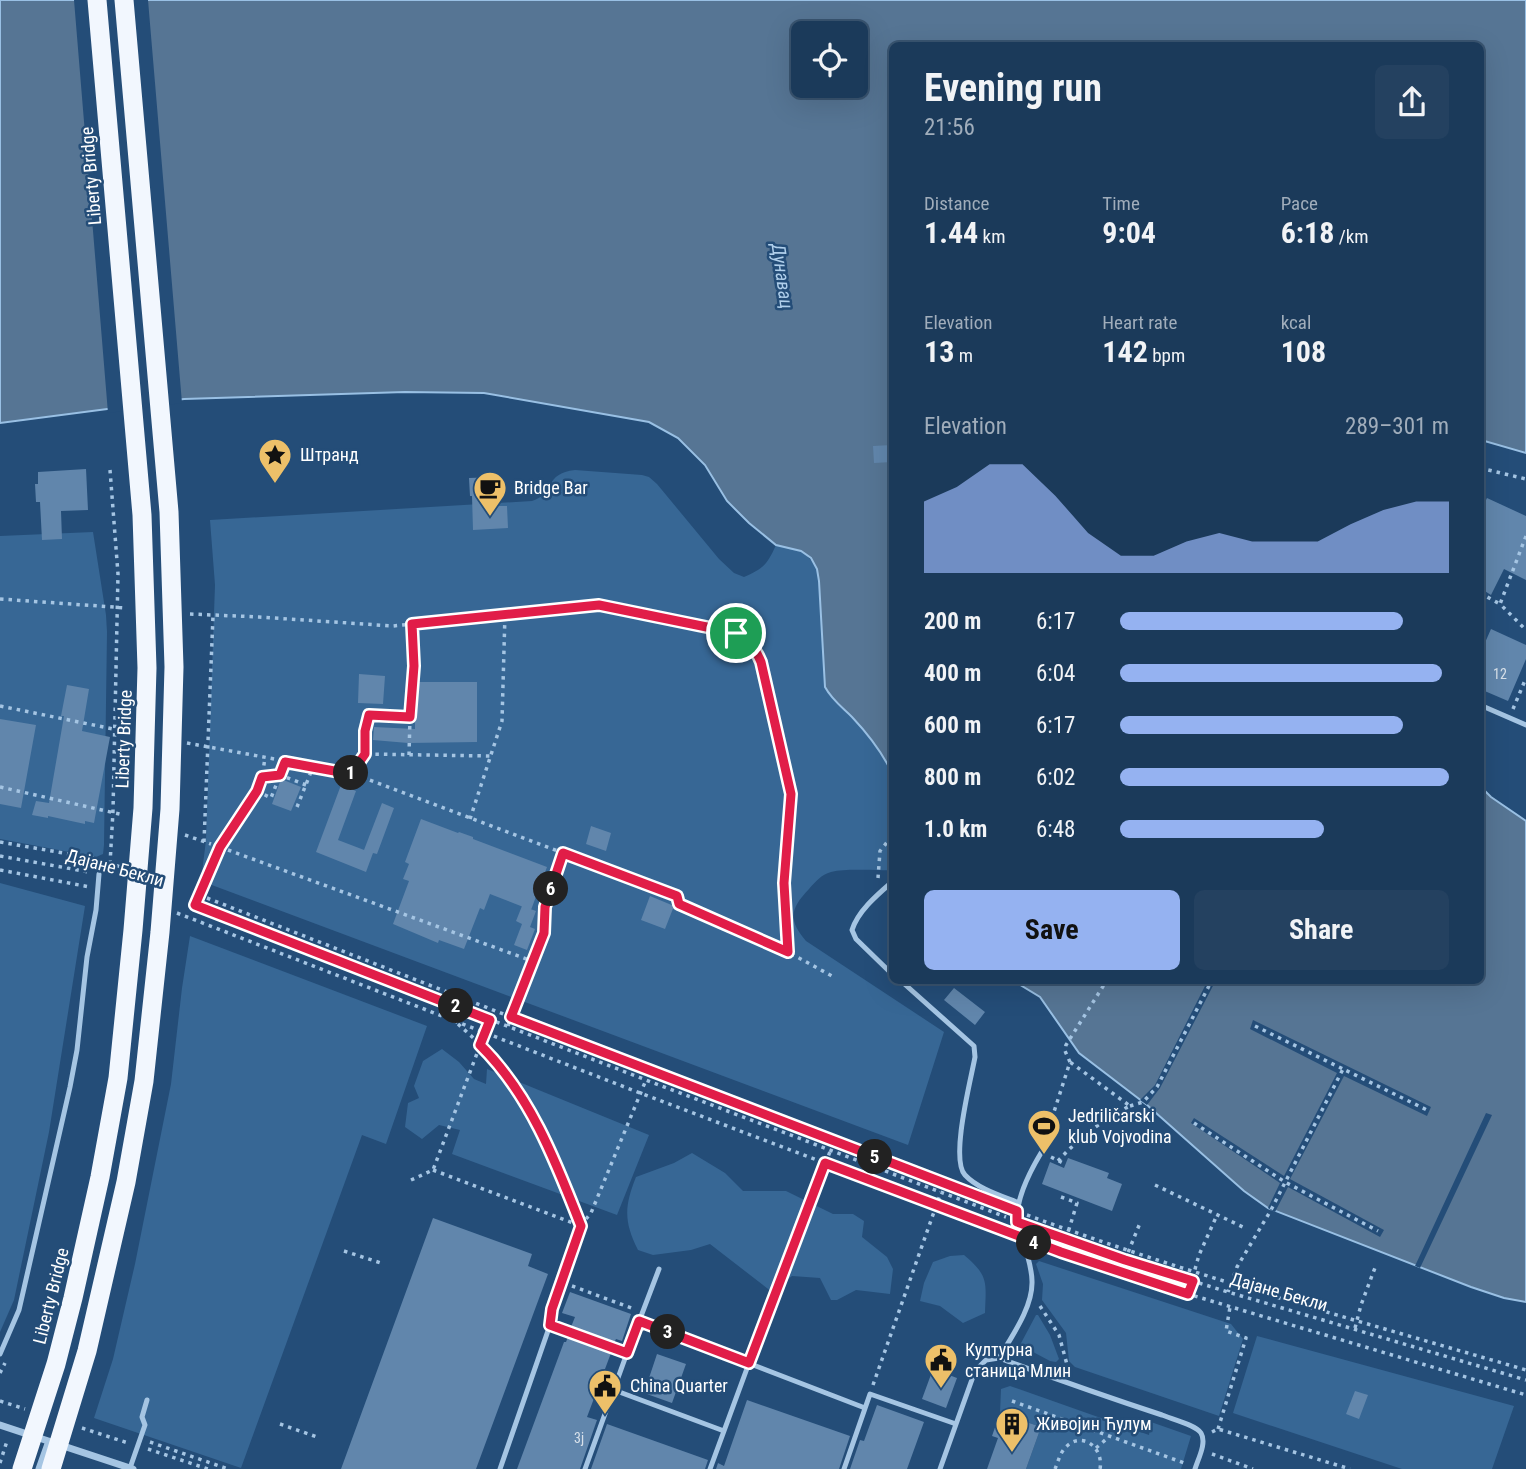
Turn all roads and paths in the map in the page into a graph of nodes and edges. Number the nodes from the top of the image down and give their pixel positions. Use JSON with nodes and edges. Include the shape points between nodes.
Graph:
{"nodes":[{"id":1,"x":97,"y":0,"type":"edge"},
{"id":2,"x":124,"y":0,"type":"edge"},
{"id":3,"x":1484,"y":469,"type":"edge"},
{"id":4,"x":1526,"y":479,"type":"edge"},
{"id":5,"x":1526,"y":537,"type":"edge"},
{"id":6,"x":1484,"y":595,"type":"edge"},
{"id":7,"x":0,"y":599,"type":"edge"},
{"id":8,"x":1500,"y":604,"type":"junction"},
{"id":9,"x":131,"y":608,"type":"dead end"},
{"id":10,"x":185,"y":613,"type":"dead end"},
{"id":11,"x":505,"y":614,"type":"junction"},
{"id":12,"x":213,"y":616,"type":"junction"},
{"id":13,"x":412,"y":624,"type":"junction"},
{"id":14,"x":1526,"y":630,"type":"edge"},
{"id":15,"x":1526,"y":678,"type":"edge"},
{"id":16,"x":0,"y":706,"type":"edge"},
{"id":17,"x":1484,"y":707,"type":"edge"},
{"id":18,"x":410,"y":717,"type":"junction"},
{"id":19,"x":1509,"y":718,"type":"junction"},
{"id":20,"x":1526,"y":725,"type":"edge"},
{"id":21,"x":115,"y":729,"type":"dead end"},
{"id":22,"x":208,"y":747,"type":"junction"},
{"id":23,"x":365,"y":754,"type":"junction"},
{"id":24,"x":409,"y":755,"type":"junction"},
{"id":25,"x":491,"y":756,"type":"junction"},
{"id":26,"x":265,"y":758,"type":"junction"},
{"id":27,"x":285,"y":762,"type":"junction"},
{"id":28,"x":313,"y":767,"type":"junction"},
{"id":29,"x":351,"y":774,"type":"junction"},
{"id":30,"x":280,"y":775,"type":"junction"},
{"id":31,"x":262,"y":777,"type":"junction"},
{"id":32,"x":306,"y":785,"type":"junction"},
{"id":33,"x":0,"y":787,"type":"edge"},
{"id":34,"x":257,"y":791,"type":"junction"},
{"id":35,"x":297,"y":807,"type":"dead end"},
{"id":36,"x":126,"y":816,"type":"dead end"},
{"id":37,"x":470,"y":819,"type":"junction"},
{"id":38,"x":178,"y":833,"type":"dead end"},
{"id":39,"x":889,"y":840,"type":"edge"},
{"id":40,"x":0,"y":842,"type":"edge"},
{"id":41,"x":204,"y":842,"type":"junction"},
{"id":42,"x":220,"y":847,"type":"junction"},
{"id":43,"x":563,"y":853,"type":"junction"},
{"id":44,"x":0,"y":856,"type":"edge"},
{"id":45,"x":122,"y":868,"type":"dead end"},
{"id":46,"x":0,"y":870,"type":"edge"},
{"id":47,"x":99,"y":874,"type":"joint"},
{"id":48,"x":889,"y":885,"type":"edge"},
{"id":49,"x":99,"y":889,"type":"junction"},
{"id":50,"x":198,"y":895,"type":"junction"},
{"id":51,"x":876,"y":896,"type":"junction"},
{"id":52,"x":195,"y":905,"type":"joint"},
{"id":53,"x":168,"y":910,"type":"dead end"},
{"id":54,"x":788,"y":952,"type":"junction"},
{"id":55,"x":532,"y":961,"type":"junction"},
{"id":56,"x":889,"y":971,"type":"edge"},
{"id":57,"x":832,"y":975,"type":"dead end"},
{"id":58,"x":905,"y":984,"type":"edge"},
{"id":59,"x":1104,"y":984,"type":"edge"},
{"id":60,"x":1210,"y":984,"type":"edge"},
{"id":61,"x":511,"y":1017,"type":"junction"},
{"id":62,"x":490,"y":1020,"type":"junction"},
{"id":63,"x":456,"y":1021,"type":"junction"},
{"id":64,"x":508,"y":1026,"type":"junction"},
{"id":65,"x":1255,"y":1026,"type":"dead end"},
{"id":66,"x":484,"y":1033,"type":"junction"},
{"id":67,"x":480,"y":1045,"type":"junction"},
{"id":68,"x":1070,"y":1062,"type":"junction"},
{"id":69,"x":1343,"y":1069,"type":"junction"},
{"id":70,"x":646,"y":1080,"type":"junction"},
{"id":71,"x":640,"y":1093,"type":"junction"},
{"id":72,"x":1130,"y":1105,"type":"junction"},
{"id":73,"x":1427,"y":1110,"type":"dead end"},
{"id":74,"x":1194,"y":1122,"type":"dead end"},
{"id":75,"x":831,"y":1149,"type":"junction"},
{"id":76,"x":1041,"y":1153,"type":"junction"},
{"id":77,"x":1058,"y":1161,"type":"junction"},
{"id":78,"x":825,"y":1163,"type":"junction"},
{"id":79,"x":1065,"y":1164,"type":"dead end"},
{"id":80,"x":433,"y":1170,"type":"junction"},
{"id":81,"x":411,"y":1180,"type":"dead end"},
{"id":82,"x":1285,"y":1182,"type":"junction"},
{"id":83,"x":1155,"y":1185,"type":"dead end"},
{"id":84,"x":941,"y":1192,"type":"junction"},
{"id":85,"x":969,"y":1193,"type":"dead end"},
{"id":86,"x":1060,"y":1197,"type":"dead end"},
{"id":87,"x":1019,"y":1203,"type":"junction"},
{"id":88,"x":936,"y":1206,"type":"junction"},
{"id":89,"x":1017,"y":1211,"type":"junction"},
{"id":90,"x":591,"y":1213,"type":"dead end"},
{"id":91,"x":1217,"y":1215,"type":"junction"},
{"id":92,"x":1017,"y":1222,"type":"junction"},
{"id":93,"x":1140,"y":1223,"type":"dead end"},
{"id":94,"x":581,"y":1226,"type":"junction"},
{"id":95,"x":1247,"y":1229,"type":"dead end"},
{"id":96,"x":1068,"y":1230,"type":"junction"},
{"id":97,"x":1378,"y":1231,"type":"dead end"},
{"id":98,"x":1022,"y":1238,"type":"junction"},
{"id":99,"x":1066,"y":1239,"type":"junction"},
{"id":100,"x":344,"y":1251,"type":"dead end"},
{"id":101,"x":1128,"y":1251,"type":"junction"},
{"id":102,"x":1125,"y":1260,"type":"junction"},
{"id":103,"x":381,"y":1263,"type":"dead end"},
{"id":104,"x":1376,"y":1265,"type":"dead end"},
{"id":105,"x":659,"y":1269,"type":"dead end"},
{"id":106,"x":1195,"y":1272,"type":"junction"},
{"id":107,"x":1193,"y":1281,"type":"junction"},
{"id":108,"x":561,"y":1282,"type":"junction"},
{"id":109,"x":1230,"y":1283,"type":"junction"},
{"id":110,"x":1228,"y":1292,"type":"junction"},
{"id":111,"x":1031,"y":1293,"type":"junction"},
{"id":112,"x":1188,"y":1294,"type":"junction"},
{"id":113,"x":1230,"y":1307,"type":"junction"},
{"id":114,"x":643,"y":1312,"type":"junction"},
{"id":115,"x":1358,"y":1320,"type":"junction"},
{"id":116,"x":639,"y":1321,"type":"junction"},
{"id":117,"x":550,"y":1325,"type":"junction"},
{"id":118,"x":1355,"y":1328,"type":"junction"},
{"id":119,"x":627,"y":1353,"type":"junction"},
{"id":120,"x":0,"y":1354,"type":"edge"},
{"id":121,"x":999,"y":1358,"type":"junction"},
{"id":122,"x":749,"y":1363,"type":"junction"},
{"id":123,"x":1526,"y":1370,"type":"edge"},
{"id":124,"x":1526,"y":1380,"type":"edge"},
{"id":125,"x":1072,"y":1385,"type":"junction"},
{"id":126,"x":614,"y":1390,"type":"junction"},
{"id":127,"x":870,"y":1394,"type":"junction"},
{"id":128,"x":1526,"y":1395,"type":"edge"},
{"id":129,"x":147,"y":1400,"type":"dead end"},
{"id":130,"x":0,"y":1401,"type":"edge"},
{"id":131,"x":1012,"y":1401,"type":"dead end"},
{"id":132,"x":865,"y":1408,"type":"junction"},
{"id":133,"x":36,"y":1412,"type":"dead end"},
{"id":134,"x":0,"y":1424,"type":"edge"},
{"id":135,"x":72,"y":1424,"type":"dead end"},
{"id":136,"x":280,"y":1424,"type":"dead end"},
{"id":137,"x":956,"y":1424,"type":"junction"},
{"id":138,"x":1218,"y":1429,"type":"junction"},
{"id":139,"x":724,"y":1431,"type":"junction"},
{"id":140,"x":1110,"y":1436,"type":"junction"},
{"id":141,"x":317,"y":1437,"type":"dead end"},
{"id":142,"x":1203,"y":1437,"type":"junction"},
{"id":143,"x":0,"y":1439,"type":"edge"},
{"id":144,"x":140,"y":1439,"type":"junction"},
{"id":145,"x":49,"y":1441,"type":"junction"},
{"id":146,"x":128,"y":1443,"type":"junction"},
{"id":147,"x":138,"y":1446,"type":"junction"},
{"id":148,"x":1096,"y":1448,"type":"junction"},
{"id":149,"x":1202,"y":1450,"type":"junction"},
{"id":150,"x":0,"y":1463,"type":"edge"},
{"id":151,"x":1195,"y":1468,"type":"edge"},
{"id":152,"x":22,"y":1469,"type":"edge"},
{"id":153,"x":39,"y":1469,"type":"edge"},
{"id":154,"x":51,"y":1469,"type":"edge"},
{"id":155,"x":132,"y":1469,"type":"edge"},
{"id":156,"x":208,"y":1469,"type":"edge"},
{"id":157,"x":228,"y":1469,"type":"edge"},
{"id":158,"x":500,"y":1469,"type":"edge"},
{"id":159,"x":585,"y":1469,"type":"edge"},
{"id":160,"x":710,"y":1469,"type":"edge"},
{"id":161,"x":844,"y":1469,"type":"edge"},
{"id":162,"x":940,"y":1469,"type":"edge"},
{"id":163,"x":1055,"y":1469,"type":"edge"},
{"id":164,"x":1100,"y":1469,"type":"edge"},
{"id":165,"x":1253,"y":1469,"type":"edge"},
{"id":166,"x":1350,"y":1469,"type":"edge"}],
"edges":[{"from":1,"to":152,"type":"highway","name":"Liberty Bridge","bridge":true,"via":[[142,515],[147,668],[143,808],[118,1078],[62,1345]]},
{"from":2,"to":154,"type":"highway","bridge":true,"via":[[169,512],[174,667],[170,809],[135,1132],[93,1328]]},
{"from":3,"to":4,"type":"path"},
{"from":5,"to":8,"type":"path"},
{"from":6,"to":8,"type":"path"},
{"from":7,"to":9,"type":"path"},
{"from":8,"to":14,"type":"path"},
{"from":10,"to":12,"type":"path"},
{"from":11,"to":13,"type":"path"},
{"from":11,"to":25,"type":"path","via":[[502,721]]},
{"from":11,"to":54,"type":"path","via":[[599,605],[746,638],[761,662],[791,794],[784,883]]},
{"from":12,"to":13,"type":"path"},
{"from":12,"to":22,"type":"path"},
{"from":13,"to":18,"type":"path"},
{"from":15,"to":19,"type":"path"},
{"from":16,"to":21,"type":"path"},
{"from":17,"to":19,"type":"lane"},
{"from":18,"to":23,"type":"path","via":[[369,715]]},
{"from":18,"to":24,"type":"path"},
{"from":19,"to":20,"type":"lane"},
{"from":22,"to":26,"type":"path"},
{"from":22,"to":41,"type":"path"},
{"from":23,"to":24,"type":"path"},
{"from":23,"to":29,"type":"path"},
{"from":24,"to":25,"type":"path"},
{"from":25,"to":37,"type":"path"},
{"from":26,"to":27,"type":"path"},
{"from":26,"to":31,"type":"path"},
{"from":27,"to":28,"type":"path"},
{"from":27,"to":30,"type":"path"},
{"from":28,"to":29,"type":"path"},
{"from":28,"to":32,"type":"path"},
{"from":29,"to":37,"type":"path"},
{"from":30,"to":31,"type":"path"},
{"from":30,"to":32,"type":"path"},
{"from":30,"to":34,"type":"path","via":[[271,798]]},
{"from":31,"to":34,"type":"path"},
{"from":32,"to":35,"type":"path"},
{"from":33,"to":36,"type":"path"},
{"from":34,"to":42,"type":"path"},
{"from":37,"to":43,"type":"path"},
{"from":38,"to":41,"type":"path"},
{"from":39,"to":51,"type":"path","via":[[880,851]]},
{"from":40,"to":45,"type":"path","via":[[92,858]]},
{"from":41,"to":42,"type":"path"},
{"from":42,"to":50,"type":"lane"},
{"from":42,"to":55,"type":"path"},
{"from":43,"to":54,"type":"path","via":[[677,896],[679,904]]},
{"from":43,"to":55,"type":"path","via":[[545,907],[544,933]]},
{"from":44,"to":47,"type":"path","name":"Дајане Бекли"},
{"from":46,"to":49,"type":"path"},
{"from":47,"to":49,"type":"lane"},
{"from":48,"to":51,"type":"lane"},
{"from":49,"to":120,"type":"lane","via":[[70,1087],[19,1310]]},
{"from":50,"to":52,"type":"lane"},
{"from":50,"to":61,"type":"path"},
{"from":51,"to":56,"type":"lane","via":[[852,930]]},
{"from":52,"to":62,"type":"path","name":"Дајане Бекли"},
{"from":53,"to":63,"type":"path"},
{"from":54,"to":57,"type":"path"},
{"from":55,"to":61,"type":"path"},
{"from":58,"to":87,"type":"lane","via":[[974,1046],[961,1128],[964,1174]]},
{"from":59,"to":68,"type":"path","via":[[1066,1045]]},
{"from":60,"to":72,"type":"path","via":[[1157,1087],[1146,1100]]},
{"from":61,"to":64,"type":"path"},
{"from":61,"to":85,"type":"path"},
{"from":62,"to":64,"type":"path","name":"Дајане Бекли"},
{"from":62,"to":66,"type":"path"},
{"from":63,"to":66,"type":"path"},
{"from":63,"to":67,"type":"path"},
{"from":64,"to":70,"type":"path","name":"Дајане Бекли"},
{"from":65,"to":69,"type":"path"},
{"from":66,"to":67,"type":"path"},
{"from":66,"to":71,"type":"path"},
{"from":67,"to":80,"type":"path"},
{"from":67,"to":94,"type":"path","via":[[523,1099],[540,1129]]},
{"from":68,"to":72,"type":"path"},
{"from":68,"to":76,"type":"path"},
{"from":69,"to":73,"type":"path"},
{"from":69,"to":82,"type":"path"},
{"from":70,"to":71,"type":"path"},
{"from":70,"to":75,"type":"path","name":"Дајане Бекли"},
{"from":71,"to":78,"type":"path"},
{"from":71,"to":90,"type":"path"},
{"from":72,"to":77,"type":"path"},
{"from":74,"to":82,"type":"path"},
{"from":75,"to":78,"type":"path"},
{"from":75,"to":84,"type":"path","name":"Дајане Бекли"},
{"from":76,"to":77,"type":"path"},
{"from":76,"to":87,"type":"lane"},
{"from":77,"to":79,"type":"path"},
{"from":78,"to":88,"type":"path"},
{"from":78,"to":122,"type":"path"},
{"from":80,"to":81,"type":"path"},
{"from":80,"to":94,"type":"path"},
{"from":82,"to":97,"type":"path"},
{"from":82,"to":109,"type":"path"},
{"from":83,"to":91,"type":"path"},
{"from":84,"to":88,"type":"path"},
{"from":84,"to":92,"type":"path","name":"Дајане Бекли"},
{"from":86,"to":96,"type":"path","via":[[1077,1203]]},
{"from":87,"to":89,"type":"lane"},
{"from":88,"to":98,"type":"path"},
{"from":88,"to":127,"type":"path"},
{"from":89,"to":92,"type":"lane"},
{"from":89,"to":96,"type":"path"},
{"from":91,"to":95,"type":"path"},
{"from":91,"to":106,"type":"path"},
{"from":92,"to":98,"type":"lane"},
{"from":92,"to":99,"type":"path","name":"Дајане Бекли"},
{"from":93,"to":101,"type":"path"},
{"from":94,"to":108,"type":"lane"},
{"from":96,"to":99,"type":"path"},
{"from":96,"to":101,"type":"path"},
{"from":98,"to":111,"type":"lane"},
{"from":98,"to":112,"type":"path"},
{"from":99,"to":102,"type":"path","name":"Дајане Бекли"},
{"from":100,"to":103,"type":"path"},
{"from":101,"to":102,"type":"path"},
{"from":101,"to":106,"type":"path"},
{"from":102,"to":107,"type":"path","name":"Дајане Бекли"},
{"from":104,"to":115,"type":"path"},
{"from":105,"to":114,"type":"lane"},
{"from":106,"to":107,"type":"path"},
{"from":106,"to":109,"type":"path"},
{"from":107,"to":110,"type":"path","name":"Дајане Бекли"},
{"from":107,"to":112,"type":"path"},
{"from":108,"to":114,"type":"path"},
{"from":108,"to":117,"type":"lane"},
{"from":109,"to":110,"type":"path"},
{"from":109,"to":115,"type":"path"},
{"from":110,"to":118,"type":"path","name":"Дајане Бекли"},
{"from":111,"to":121,"type":"lane"},
{"from":111,"to":125,"type":"path","via":[[1059,1335]]},
{"from":112,"to":113,"type":"path"},
{"from":113,"to":128,"type":"path"},
{"from":113,"to":138,"type":"path","via":[[1226,1331],[1246,1338]]},
{"from":114,"to":116,"type":"lane"},
{"from":115,"to":118,"type":"path"},
{"from":115,"to":123,"type":"path"},
{"from":116,"to":119,"type":"lane"},
{"from":116,"to":122,"type":"lane"},
{"from":117,"to":119,"type":"lane"},
{"from":117,"to":158,"type":"lane"},
{"from":118,"to":124,"type":"path","name":"Дајане Бекли"},
{"from":119,"to":126,"type":"lane"},
{"from":121,"to":125,"type":"lane"},
{"from":121,"to":137,"type":"lane","via":[[986,1360],[975,1371]]},
{"from":122,"to":132,"type":"lane"},
{"from":122,"to":139,"type":"lane"},
{"from":125,"to":142,"type":"lane","via":[[1177,1420],[1199,1430]]},
{"from":126,"to":139,"type":"lane"},
{"from":126,"to":159,"type":"lane"},
{"from":127,"to":132,"type":"lane"},
{"from":127,"to":137,"type":"lane"},
{"from":129,"to":144,"type":"lane"},
{"from":130,"to":133,"type":"path"},
{"from":131,"to":140,"type":"path"},
{"from":132,"to":161,"type":"lane"},
{"from":134,"to":145,"type":"street"},
{"from":135,"to":146,"type":"path"},
{"from":136,"to":141,"type":"path"},
{"from":137,"to":162,"type":"lane"},
{"from":138,"to":142,"type":"path"},
{"from":138,"to":166,"type":"path"},
{"from":139,"to":160,"type":"lane"},
{"from":140,"to":148,"type":"path"},
{"from":140,"to":151,"type":"path"},
{"from":142,"to":149,"type":"lane"},
{"from":143,"to":150,"type":"path","via":[[7,1441]]},
{"from":144,"to":146,"type":"path","via":[[130,1436]]},
{"from":144,"to":147,"type":"lane"},
{"from":144,"to":157,"type":"path"},
{"from":145,"to":153,"type":"street"},
{"from":145,"to":155,"type":"street"},
{"from":146,"to":147,"type":"path"},
{"from":147,"to":155,"type":"lane"},
{"from":147,"to":156,"type":"path"},
{"from":148,"to":163,"type":"path","via":[[1085,1441],[1072,1442],[1062,1451]]},
{"from":148,"to":164,"type":"path"},
{"from":149,"to":151,"type":"lane"},
{"from":149,"to":165,"type":"path"}]}
